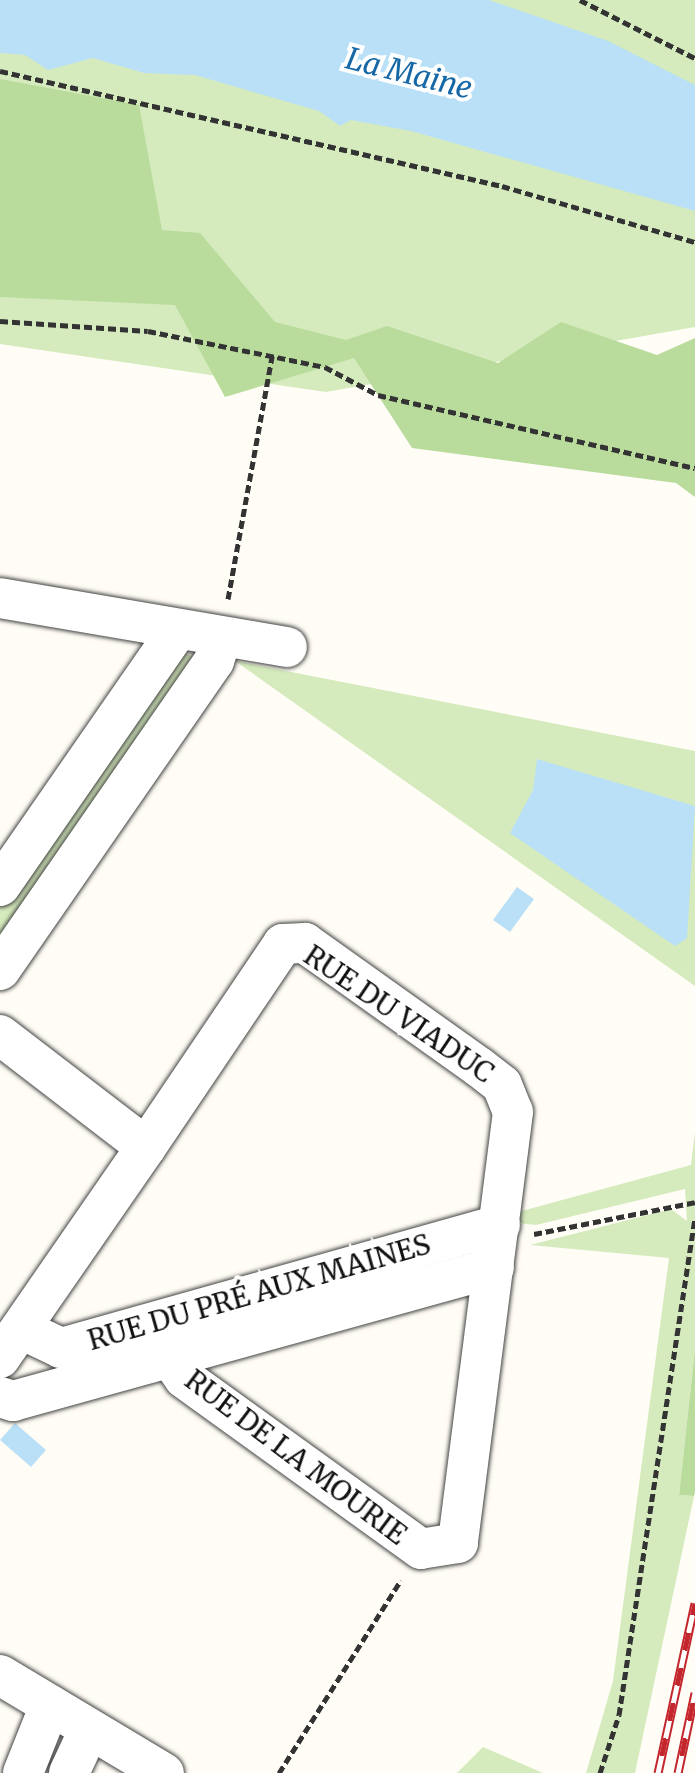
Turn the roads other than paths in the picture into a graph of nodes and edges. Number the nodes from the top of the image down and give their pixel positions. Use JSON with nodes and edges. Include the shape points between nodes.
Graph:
{"nodes":[{"id":1,"x":0,"y":598,"type":"edge"},
{"id":2,"x":175,"y":633,"type":"junction"},
{"id":3,"x":221,"y":639,"type":"junction"},
{"id":4,"x":287,"y":647,"type":"dead end"},
{"id":5,"x":0,"y":886,"type":"edge"},
{"id":6,"x":0,"y":970,"type":"edge"},
{"id":7,"x":0,"y":1035,"type":"edge"},
{"id":8,"x":146,"y":1147,"type":"junction"},
{"id":9,"x":498,"y":1245,"type":"junction"},
{"id":10,"x":10,"y":1343,"type":"edge"},
{"id":11,"x":170,"y":1358,"type":"junction"},
{"id":12,"x":0,"y":1397,"type":"edge"},
{"id":13,"x":0,"y":1675,"type":"edge"},
{"id":14,"x":50,"y":1705,"type":"junction"},
{"id":15,"x":89,"y":1730,"type":"junction"},
{"id":16,"x":23,"y":1773,"type":"edge"},
{"id":17,"x":69,"y":1773,"type":"edge"},
{"id":18,"x":164,"y":1773,"type":"edge"}],
"edges":[{"from":1,"to":2,"type":"street"},
{"from":2,"to":3,"type":"street"},
{"from":2,"to":5,"type":"street"},
{"from":3,"to":4,"type":"street"},
{"from":3,"to":6,"type":"street"},
{"from":7,"to":8,"type":"street"},
{"from":8,"to":9,"type":"street","name":"RUE DU VIADUC","via":[[283,944],[305,943],[502,1085],[514,1140]]},
{"from":8,"to":10,"type":"street"},
{"from":9,"to":10,"type":"street","name":"RUE DU PRÉ AUX MAINES","via":[[61,1348]]},
{"from":9,"to":11,"type":"street","name":"RUE DU PRÉ AUX MAINES"},
{"from":9,"to":11,"type":"street","name":"RUE DE LA MOURIE","via":[[458,1543],[421,1549],[184,1378]]},
{"from":11,"to":12,"type":"street","name":"RUE DU PRÉ AUX MAINES","via":[[13,1401]]},
{"from":13,"to":14,"type":"street"},
{"from":14,"to":15,"type":"street"},
{"from":14,"to":16,"type":"street"},
{"from":15,"to":17,"type":"street"},
{"from":15,"to":18,"type":"street"}]}
